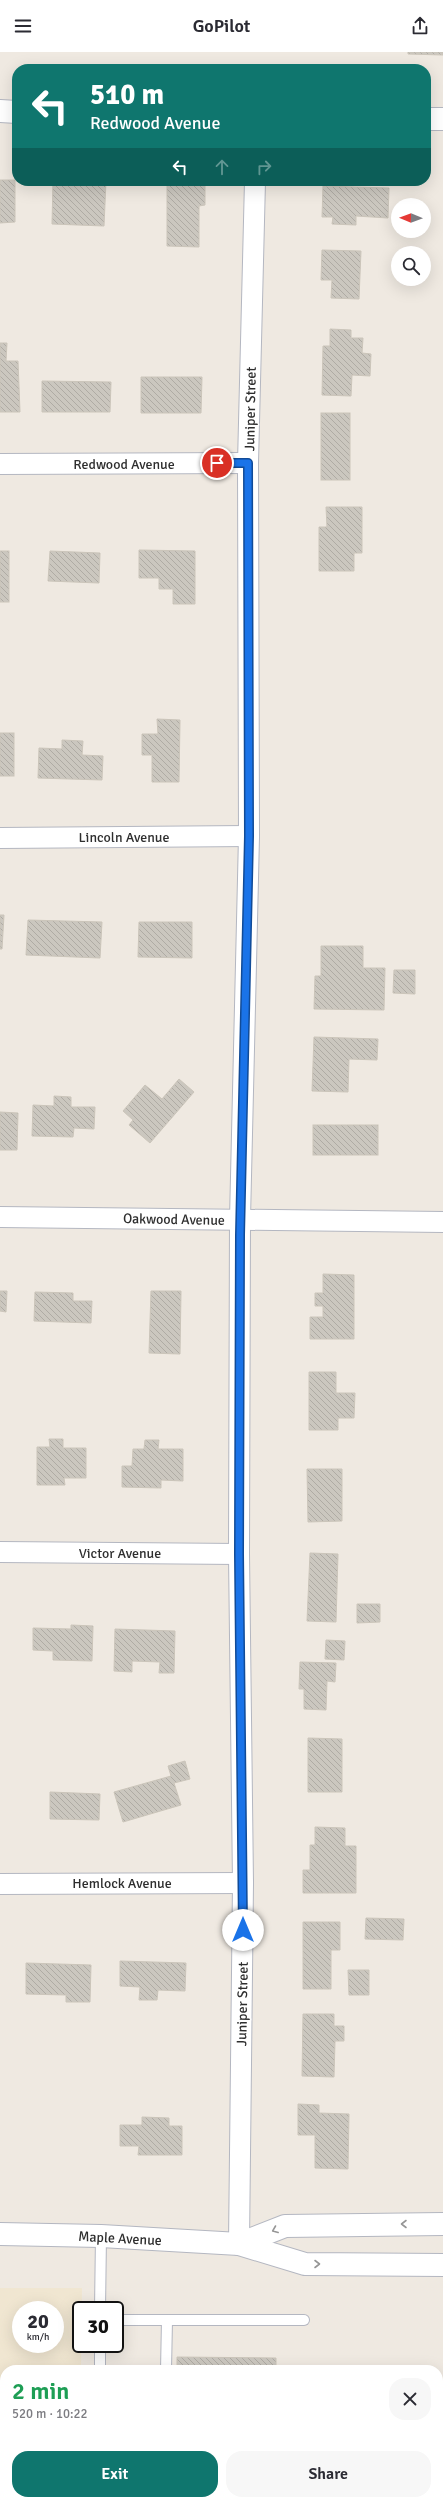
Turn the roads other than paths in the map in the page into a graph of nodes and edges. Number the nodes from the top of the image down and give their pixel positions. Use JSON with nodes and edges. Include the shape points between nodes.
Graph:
{"nodes":[{"id":1,"x":0,"y":111,"type":"edge"},
{"id":2,"x":12,"y":112,"type":"edge"},
{"id":3,"x":431,"y":119,"type":"edge"},
{"id":4,"x":443,"y":119,"type":"edge"},
{"id":5,"x":255,"y":186,"type":"edge"},
{"id":6,"x":248,"y":463,"type":"junction"},
{"id":7,"x":0,"y":464,"type":"edge"},
{"id":8,"x":249,"y":836,"type":"junction"},
{"id":9,"x":0,"y":838,"type":"edge"},
{"id":10,"x":0,"y":1217,"type":"edge"},
{"id":11,"x":240,"y":1219,"type":"junction"},
{"id":12,"x":443,"y":1222,"type":"edge"},
{"id":13,"x":0,"y":1552,"type":"edge"},
{"id":14,"x":239,"y":1554,"type":"junction"},
{"id":15,"x":243,"y":1883,"type":"junction"},
{"id":16,"x":0,"y":1884,"type":"edge"},
{"id":17,"x":443,"y":2224,"type":"edge"},
{"id":18,"x":0,"y":2234,"type":"edge"},
{"id":19,"x":101,"y":2236,"type":"junction"},
{"id":20,"x":239,"y":2244,"type":"junction"},
{"id":21,"x":443,"y":2266,"type":"edge"},
{"id":22,"x":100,"y":2301,"type":"edge"},
{"id":23,"x":124,"y":2320,"type":"edge"},
{"id":24,"x":167,"y":2320,"type":"junction"},
{"id":25,"x":304,"y":2320,"type":"dead end"},
{"id":26,"x":100,"y":2353,"type":"edge"},
{"id":27,"x":100,"y":2365,"type":"edge"},
{"id":28,"x":166,"y":2365,"type":"edge"}],
"edges":[{"from":1,"to":2,"type":"street"},
{"from":3,"to":4,"type":"street"},
{"from":5,"to":6,"type":"street","name":"Juniper Street"},
{"from":6,"to":7,"type":"street","name":"Redwood Avenue"},
{"from":6,"to":8,"type":"street","name":"Juniper Street"},
{"from":8,"to":9,"type":"street","name":"Lincoln Avenue"},
{"from":8,"to":11,"type":"street","name":"Juniper Street"},
{"from":10,"to":11,"type":"street","name":"Oakwood Avenue"},
{"from":11,"to":12,"type":"street","name":"Oakwood Avenue"},
{"from":11,"to":14,"type":"street","name":"Juniper Street"},
{"from":13,"to":14,"type":"street","name":"Victor Avenue"},
{"from":14,"to":15,"type":"street","name":"Juniper Street"},
{"from":15,"to":16,"type":"street","name":"Hemlock Avenue"},
{"from":15,"to":20,"type":"street","name":"Juniper Street"},
{"from":17,"to":20,"type":"street","name":"Maple Avenue","one_way":true,"via":[[285,2226]]},
{"from":18,"to":19,"type":"street","name":"Maple Avenue"},
{"from":19,"to":20,"type":"street","name":"Maple Avenue"},
{"from":19,"to":22,"type":"lane"},
{"from":20,"to":21,"type":"street","name":"Maple Avenue","one_way":true,"via":[[304,2264]]},
{"from":23,"to":24,"type":"lane"},
{"from":24,"to":25,"type":"lane"},
{"from":24,"to":28,"type":"lane"},
{"from":26,"to":27,"type":"lane"}]}
